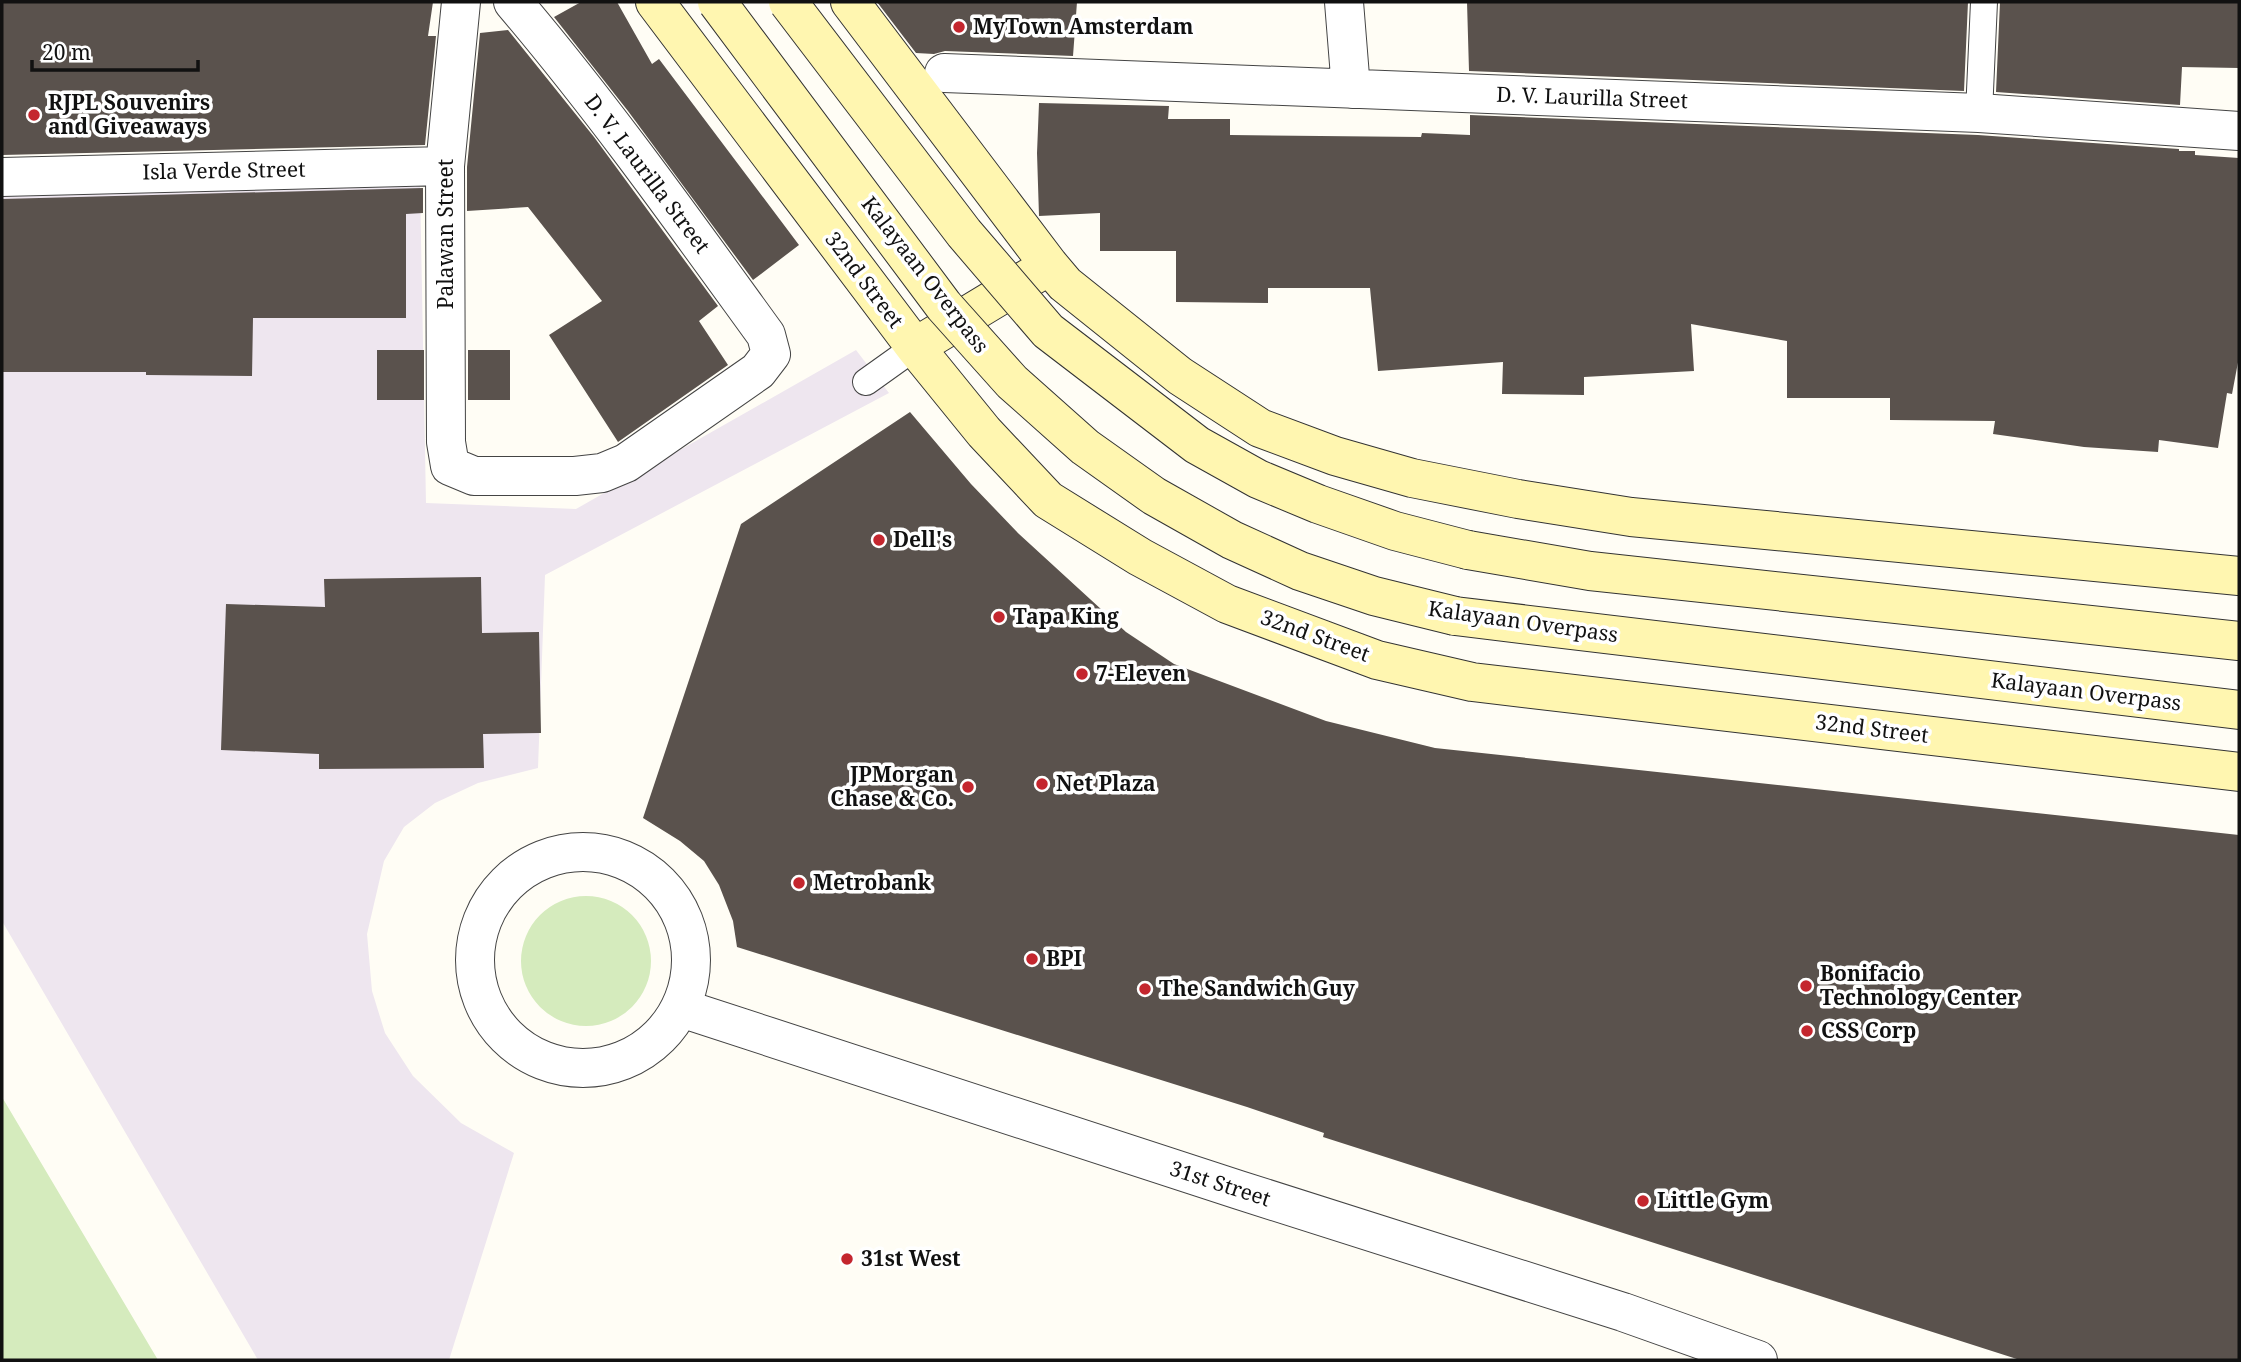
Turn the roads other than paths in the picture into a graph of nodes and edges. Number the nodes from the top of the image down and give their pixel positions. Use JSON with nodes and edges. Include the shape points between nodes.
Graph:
{"nodes":[{"id":1,"x":461,"y":2,"type":"edge"},
{"id":2,"x":513,"y":2,"type":"edge"},
{"id":3,"x":654,"y":2,"type":"edge"},
{"id":4,"x":717,"y":2,"type":"edge"},
{"id":5,"x":788,"y":2,"type":"edge"},
{"id":6,"x":850,"y":2,"type":"edge"},
{"id":7,"x":1344,"y":2,"type":"edge"},
{"id":8,"x":1984,"y":2,"type":"edge"},
{"id":9,"x":944,"y":73,"type":"dead end"},
{"id":10,"x":1351,"y":89,"type":"junction"},
{"id":11,"x":1979,"y":113,"type":"junction"},
{"id":12,"x":2239,"y":131,"type":"edge"},
{"id":13,"x":445,"y":166,"type":"junction"},
{"id":14,"x":2,"y":177,"type":"edge"},
{"id":15,"x":1049,"y":265,"type":"junction"},
{"id":16,"x":915,"y":346,"type":"junction"},
{"id":17,"x":866,"y":382,"type":"dead end"},
{"id":18,"x":450,"y":466,"type":"joint"},
{"id":19,"x":2239,"y":576,"type":"edge"},
{"id":20,"x":2239,"y":641,"type":"edge"},
{"id":21,"x":2239,"y":710,"type":"edge"},
{"id":22,"x":2239,"y":772,"type":"edge"},
{"id":23,"x":681,"y":1008,"type":"junction"},
{"id":24,"x":1684,"y":1348,"type":"edge"},
{"id":25,"x":1758,"y":1360,"type":"edge"}],
"edges":[{"from":1,"to":13,"type":"street","name":"Palawan Street"},
{"from":2,"to":18,"type":"street","name":"D. V. Laurilla Street","via":[[676,210],[766,335],[771,354],[736,386],[626,463],[601,473],[474,475]]},
{"from":3,"to":16,"type":"main road","name":"32nd Street"},
{"from":4,"to":21,"type":"main road","name":"Kalayaan Overpass","bridge":true,"via":[[944,306],[1012,382],[1085,447],[1154,496],[1232,540],[1300,571],[1374,596],[1455,615]]},
{"from":5,"to":20,"type":"main road","bridge":true,"via":[[964,233],[1048,331],[1197,445],[1258,479],[1395,531],[1468,550],[1590,571]]},
{"from":6,"to":15,"type":"main road"},
{"from":7,"to":10,"type":"street"},
{"from":8,"to":11,"type":"lane"},
{"from":9,"to":10,"type":"street","name":"D. V. Laurilla Street"},
{"from":10,"to":11,"type":"street","name":"D. V. Laurilla Street"},
{"from":11,"to":12,"type":"street","name":"D. V. Laurilla Street"},
{"from":13,"to":14,"type":"street","name":"Isla Verde Street"},
{"from":13,"to":18,"type":"street","name":"Palawan Street","via":[[446,442]]},
{"from":15,"to":16,"type":"main road"},
{"from":15,"to":19,"type":"main road","via":[[1065,284],[1180,376],[1260,428],[1412,478],[1631,517]]},
{"from":16,"to":17,"type":"lane"},
{"from":16,"to":22,"type":"main road","name":"32nd Street","via":[[984,432],[1048,500],[1140,558],[1227,604],[1377,660],[1472,682]]},
{"from":23,"to":23,"type":"street","via":[[691,969],[688,936],[676,905],[655,879],[627,862],[594,852],[561,854],[530,866],[503,886],[484,914],[474,947],[475,981],[488,1013],[509,1041],[538,1059],[572,1069],[607,1066],[639,1053],[665,1031]]},
{"from":23,"to":24,"type":"street","name":"31st Street"},
{"from":24,"to":25,"type":"street","name":"31st Street"}]}
